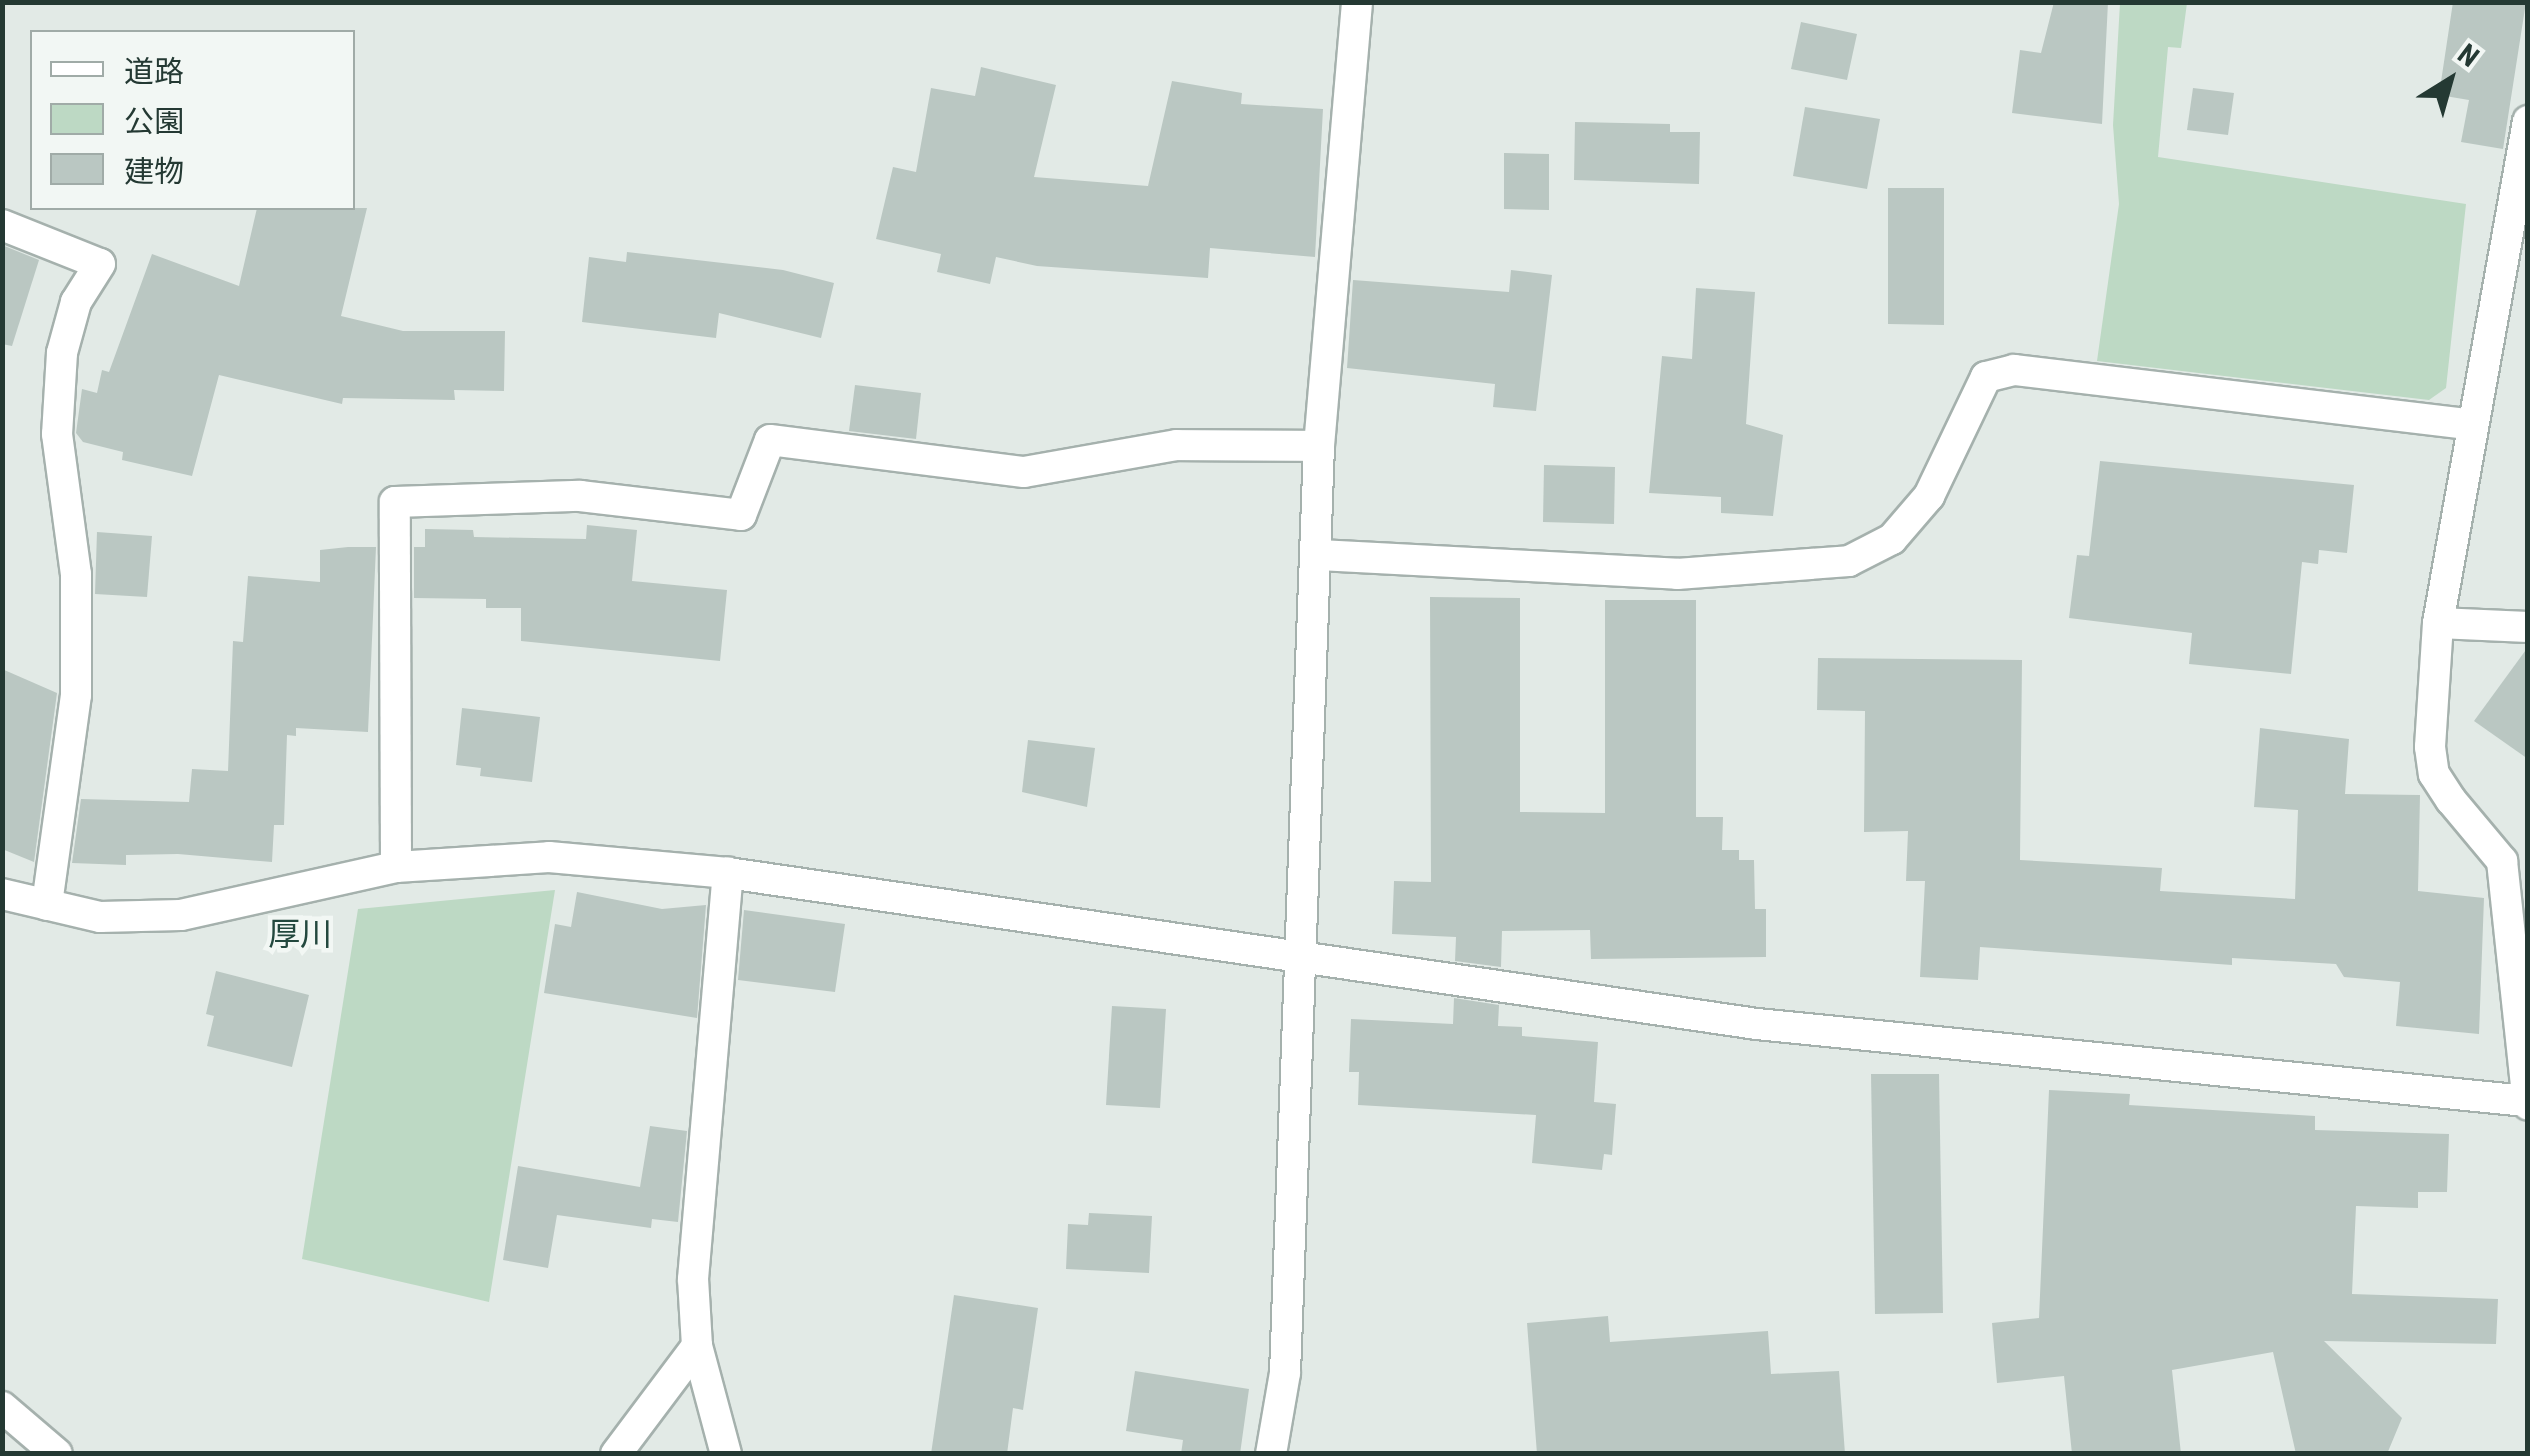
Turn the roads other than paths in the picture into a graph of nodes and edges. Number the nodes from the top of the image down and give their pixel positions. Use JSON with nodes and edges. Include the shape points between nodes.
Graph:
{"nodes":[{"id":1,"x":1357,"y":2,"type":"edge"},
{"id":2,"x":2528,"y":121,"type":"edge"},
{"id":3,"x":2,"y":226,"type":"edge"},
{"id":4,"x":2470,"y":424,"type":"junction"},
{"id":5,"x":1320,"y":446,"type":"junction"},
{"id":6,"x":1319,"y":555,"type":"junction"},
{"id":7,"x":2438,"y":623,"type":"junction"},
{"id":8,"x":2528,"y":626,"type":"edge"},
{"id":9,"x":396,"y":867,"type":"junction"},
{"id":10,"x":728,"y":873,"type":"junction"},
{"id":11,"x":2,"y":894,"type":"edge"},
{"id":12,"x":47,"y":905,"type":"junction"},
{"id":13,"x":1301,"y":956,"type":"junction"},
{"id":14,"x":2522,"y":962,"type":"edge"},
{"id":15,"x":2527,"y":1103,"type":"edge"},
{"id":16,"x":696,"y":1346,"type":"junction"},
{"id":17,"x":2,"y":1408,"type":"edge"},
{"id":18,"x":57,"y":1454,"type":"edge"},
{"id":19,"x":616,"y":1454,"type":"edge"},
{"id":20,"x":726,"y":1454,"type":"edge"},
{"id":21,"x":1270,"y":1454,"type":"edge"}],
"edges":[{"from":1,"to":5,"type":"street"},
{"from":2,"to":4,"type":"street"},
{"from":3,"to":12,"type":"street","via":[[100,264],[76,302],[62,352],[56,434],[76,574],[76,695]]},
{"from":4,"to":6,"type":"street","via":[[2014,370],[1986,377],[1929,496],[1892,539],[1850,561],[1678,574]]},
{"from":4,"to":7,"type":"street"},
{"from":5,"to":6,"type":"street"},
{"from":5,"to":9,"type":"street","via":[[1177,445],[1024,472],[770,440],[741,516],[580,496],[395,502]]},
{"from":6,"to":13,"type":"street"},
{"from":7,"to":8,"type":"street"},
{"from":7,"to":14,"type":"street","via":[[2434,774],[2502,861]]},
{"from":9,"to":10,"type":"street","via":[[549,857]]},
{"from":9,"to":12,"type":"street","via":[[182,915],[100,916]]},
{"from":10,"to":13,"type":"street"},
{"from":10,"to":16,"type":"street","via":[[694,1279]]},
{"from":11,"to":12,"type":"street"},
{"from":13,"to":15,"type":"street","via":[[1757,1024]]},
{"from":13,"to":21,"type":"street","via":[[1286,1373]]},
{"from":14,"to":15,"type":"street"},
{"from":16,"to":19,"type":"street"},
{"from":16,"to":20,"type":"street"},
{"from":17,"to":18,"type":"street"}]}
